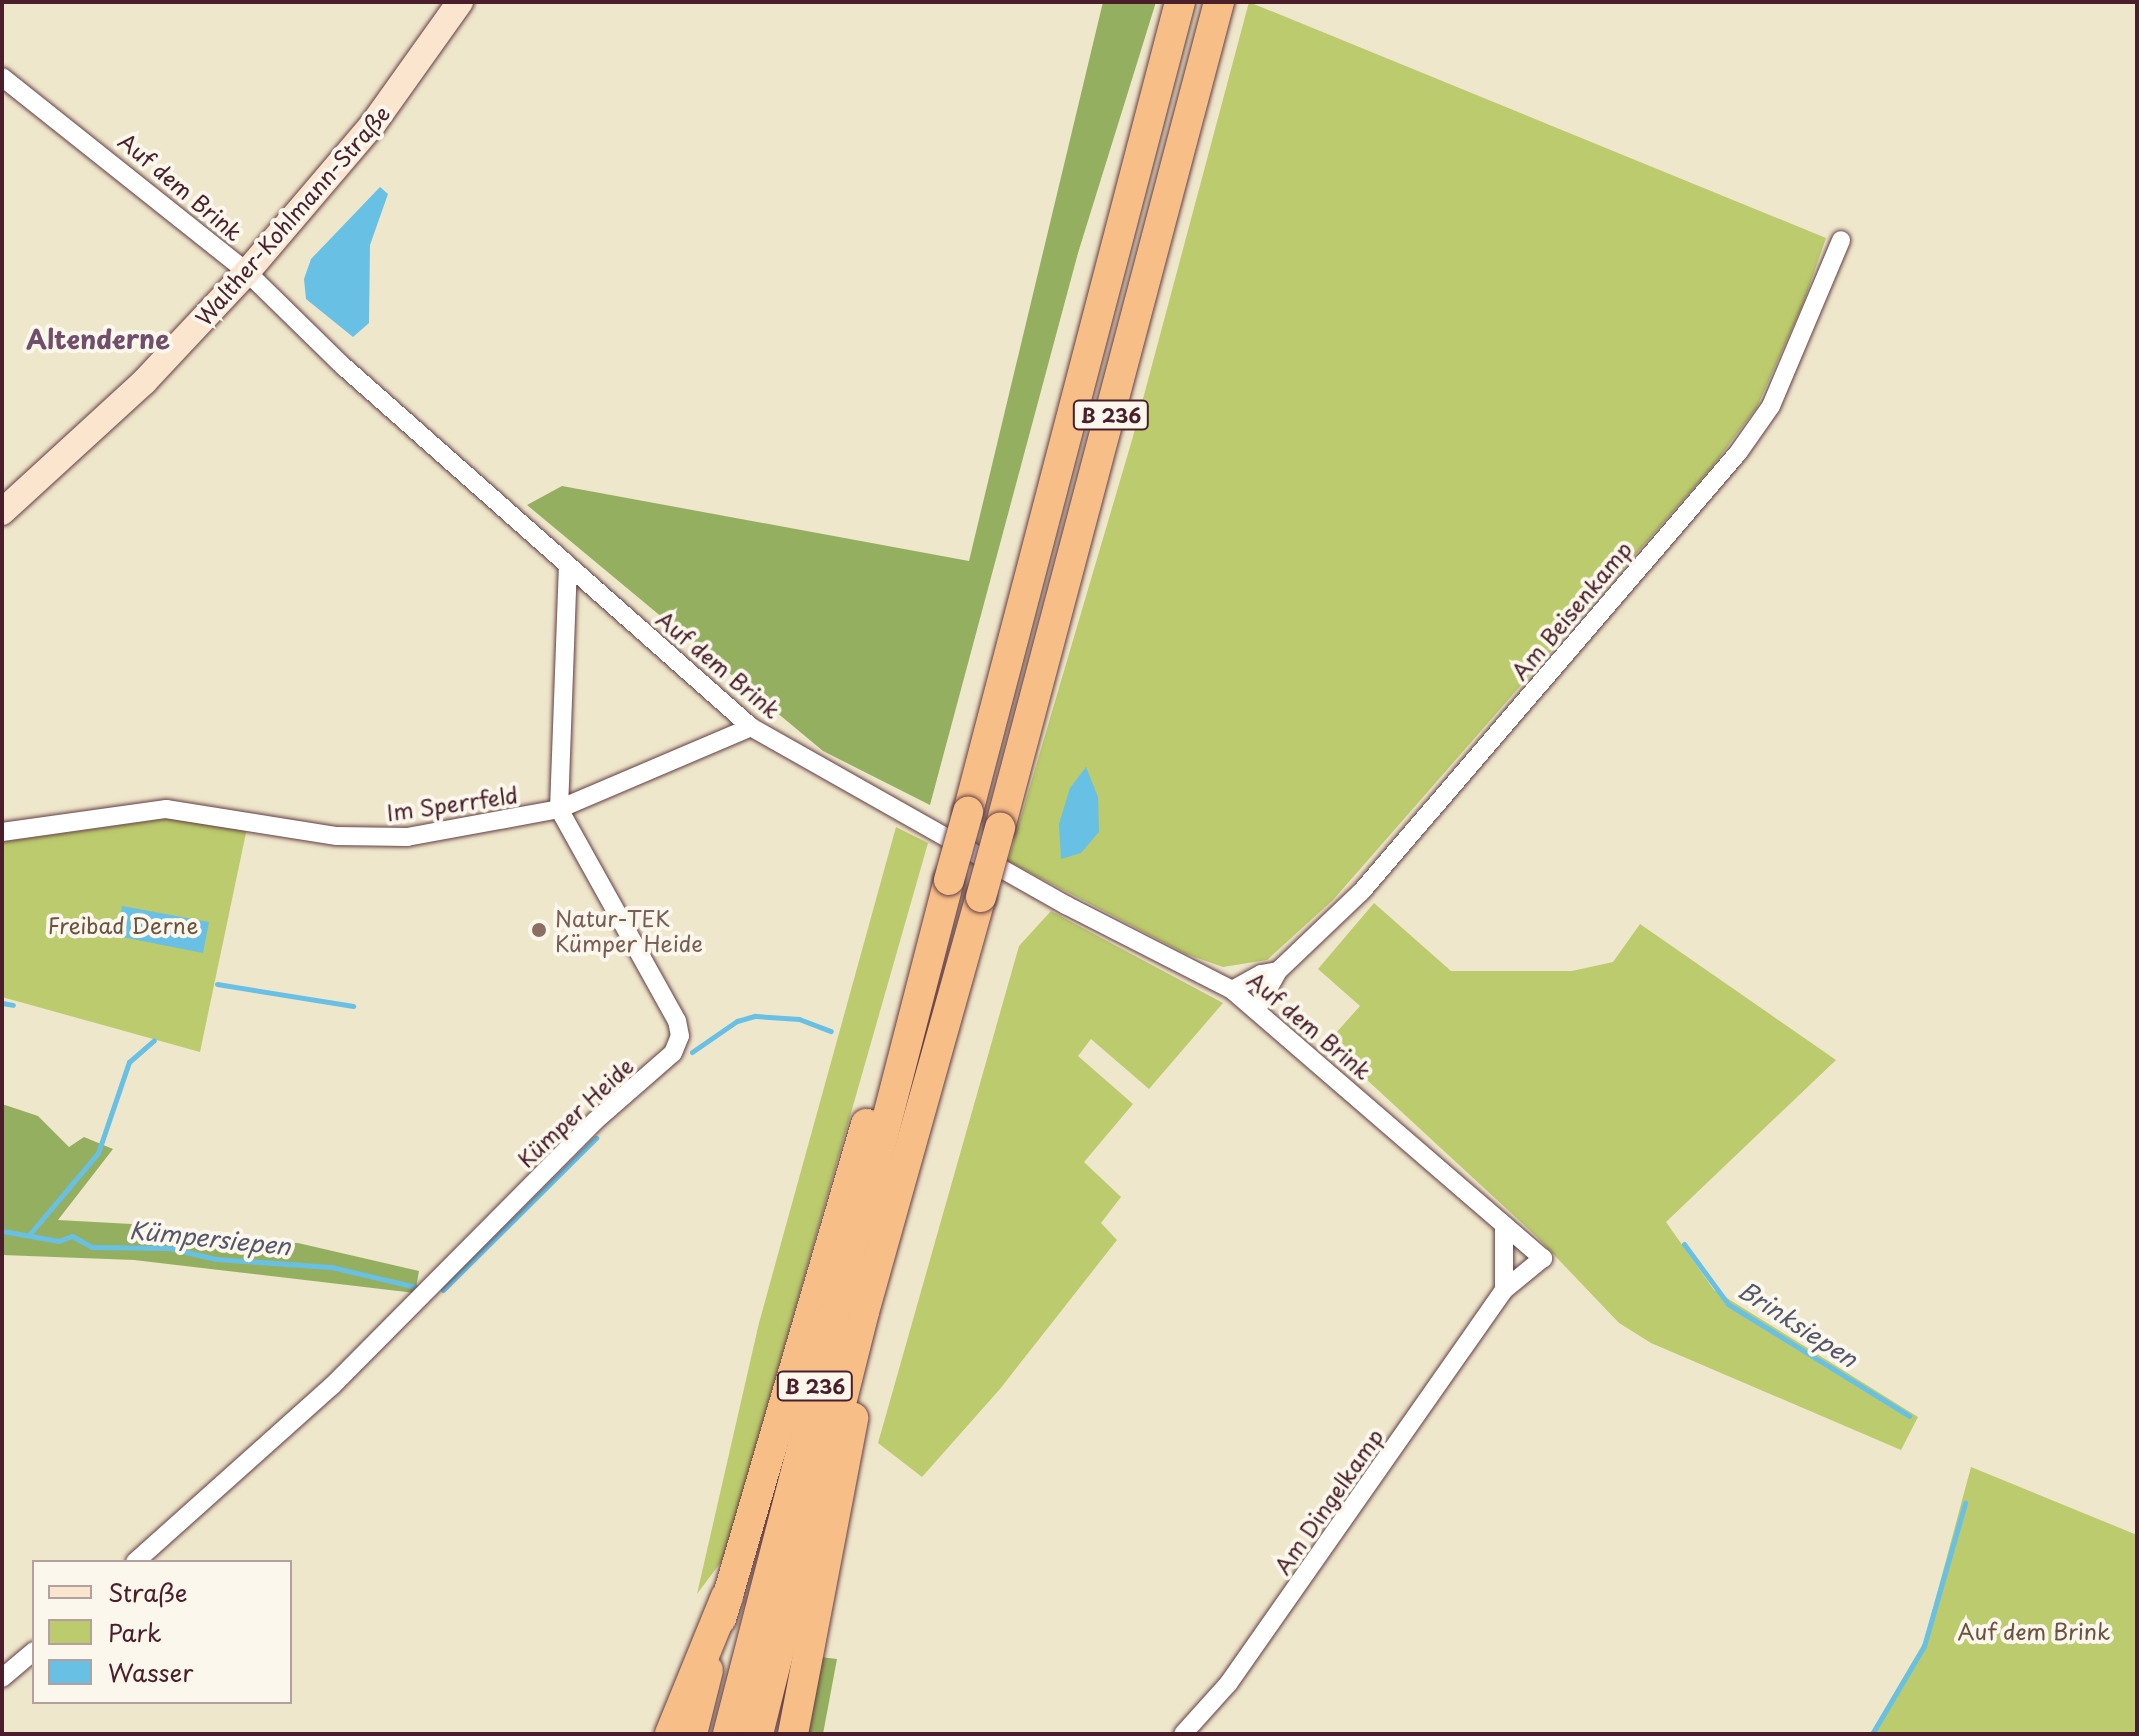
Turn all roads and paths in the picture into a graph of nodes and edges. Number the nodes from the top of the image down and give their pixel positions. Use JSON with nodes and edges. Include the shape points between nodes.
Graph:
{"nodes":[{"id":1,"x":460,"y":2,"type":"edge"},
{"id":2,"x":1180,"y":2,"type":"edge"},
{"id":3,"x":1219,"y":2,"type":"edge"},
{"id":4,"x":2,"y":77,"type":"edge"},
{"id":5,"x":1841,"y":240,"type":"dead end"},
{"id":6,"x":247,"y":272,"type":"junction"},
{"id":7,"x":2,"y":512,"type":"edge"},
{"id":8,"x":568,"y":569,"type":"junction"},
{"id":9,"x":751,"y":727,"type":"junction"},
{"id":10,"x":559,"y":809,"type":"junction"},
{"id":11,"x":2,"y":832,"type":"edge"},
{"id":12,"x":1278,"y":971,"type":"junction"},
{"id":13,"x":1232,"y":990,"type":"junction"},
{"id":14,"x":1257,"y":1009,"type":"junction"},
{"id":15,"x":907,"y":1040,"type":"junction"},
{"id":16,"x":1504,"y":1225,"type":"junction"},
{"id":17,"x":1543,"y":1258,"type":"joint"},
{"id":18,"x":1504,"y":1290,"type":"junction"},
{"id":19,"x":864,"y":1312,"type":"junction"},
{"id":20,"x":137,"y":1560,"type":"edge"},
{"id":21,"x":727,"y":1597,"type":"junction"},
{"id":22,"x":32,"y":1653,"type":"edge"},
{"id":23,"x":2,"y":1678,"type":"edge"},
{"id":24,"x":671,"y":1734,"type":"edge"},
{"id":25,"x":692,"y":1734,"type":"edge"},
{"id":26,"x":728,"y":1734,"type":"edge"},
{"id":27,"x":758,"y":1734,"type":"edge"},
{"id":28,"x":793,"y":1734,"type":"edge"},
{"id":29,"x":1183,"y":1734,"type":"edge"}],
"edges":[{"from":1,"to":6,"type":"main road","name":"Walther-Kohlmann-Straße","via":[[373,124]]},
{"from":2,"to":15,"type":"highway","number":"B 236","bridge":true},
{"from":3,"to":19,"type":"highway","number":"B 236","bridge":true,"via":[[1000,828]]},
{"from":4,"to":6,"type":"street","name":"Auf dem Brink"},
{"from":5,"to":12,"type":"street","name":"Am Beisenkamp","via":[[1771,406],[1738,453],[1362,891]]},
{"from":6,"to":7,"type":"main road","name":"Walther-Kohlmann-Straße","via":[[144,382]]},
{"from":6,"to":8,"type":"street","name":"Auf dem Brink"},
{"from":8,"to":9,"type":"street","name":"Auf dem Brink"},
{"from":8,"to":10,"type":"street"},
{"from":9,"to":10,"type":"street","name":"Im Sperrfeld"},
{"from":9,"to":13,"type":"street","name":"Auf dem Brink","via":[[1078,912]]},
{"from":10,"to":11,"type":"street","name":"Im Sperrfeld","via":[[407,837],[337,836],[166,809]]},
{"from":10,"to":20,"type":"street","name":"Kümper Heide","via":[[677,1021],[680,1036],[673,1053],[595,1121],[332,1386]]},
{"from":12,"to":13,"type":"street","name":"Am Beisenkamp"},
{"from":12,"to":14,"type":"street","name":"Am Beisenkamp"},
{"from":13,"to":14,"type":"street","name":"Auf dem Brink"},
{"from":14,"to":16,"type":"street","name":"Auf dem Brink"},
{"from":15,"to":21,"type":"highway","via":[[868,1116],[846,1179]]},
{"from":15,"to":26,"type":"highway","number":"B 236"},
{"from":16,"to":17,"type":"street","name":"Auf dem Brink"},
{"from":16,"to":18,"type":"street"},
{"from":17,"to":18,"type":"street","name":"Am Dingelkamp"},
{"from":18,"to":29,"type":"street","name":"Am Dingelkamp","via":[[1228,1684]]},
{"from":19,"to":27,"type":"highway","number":"B 236"},
{"from":19,"to":28,"type":"highway","via":[[846,1470]]},
{"from":21,"to":24,"type":"highway"},
{"from":21,"to":25,"type":"highway"},
{"from":22,"to":23,"type":"street"}]}
